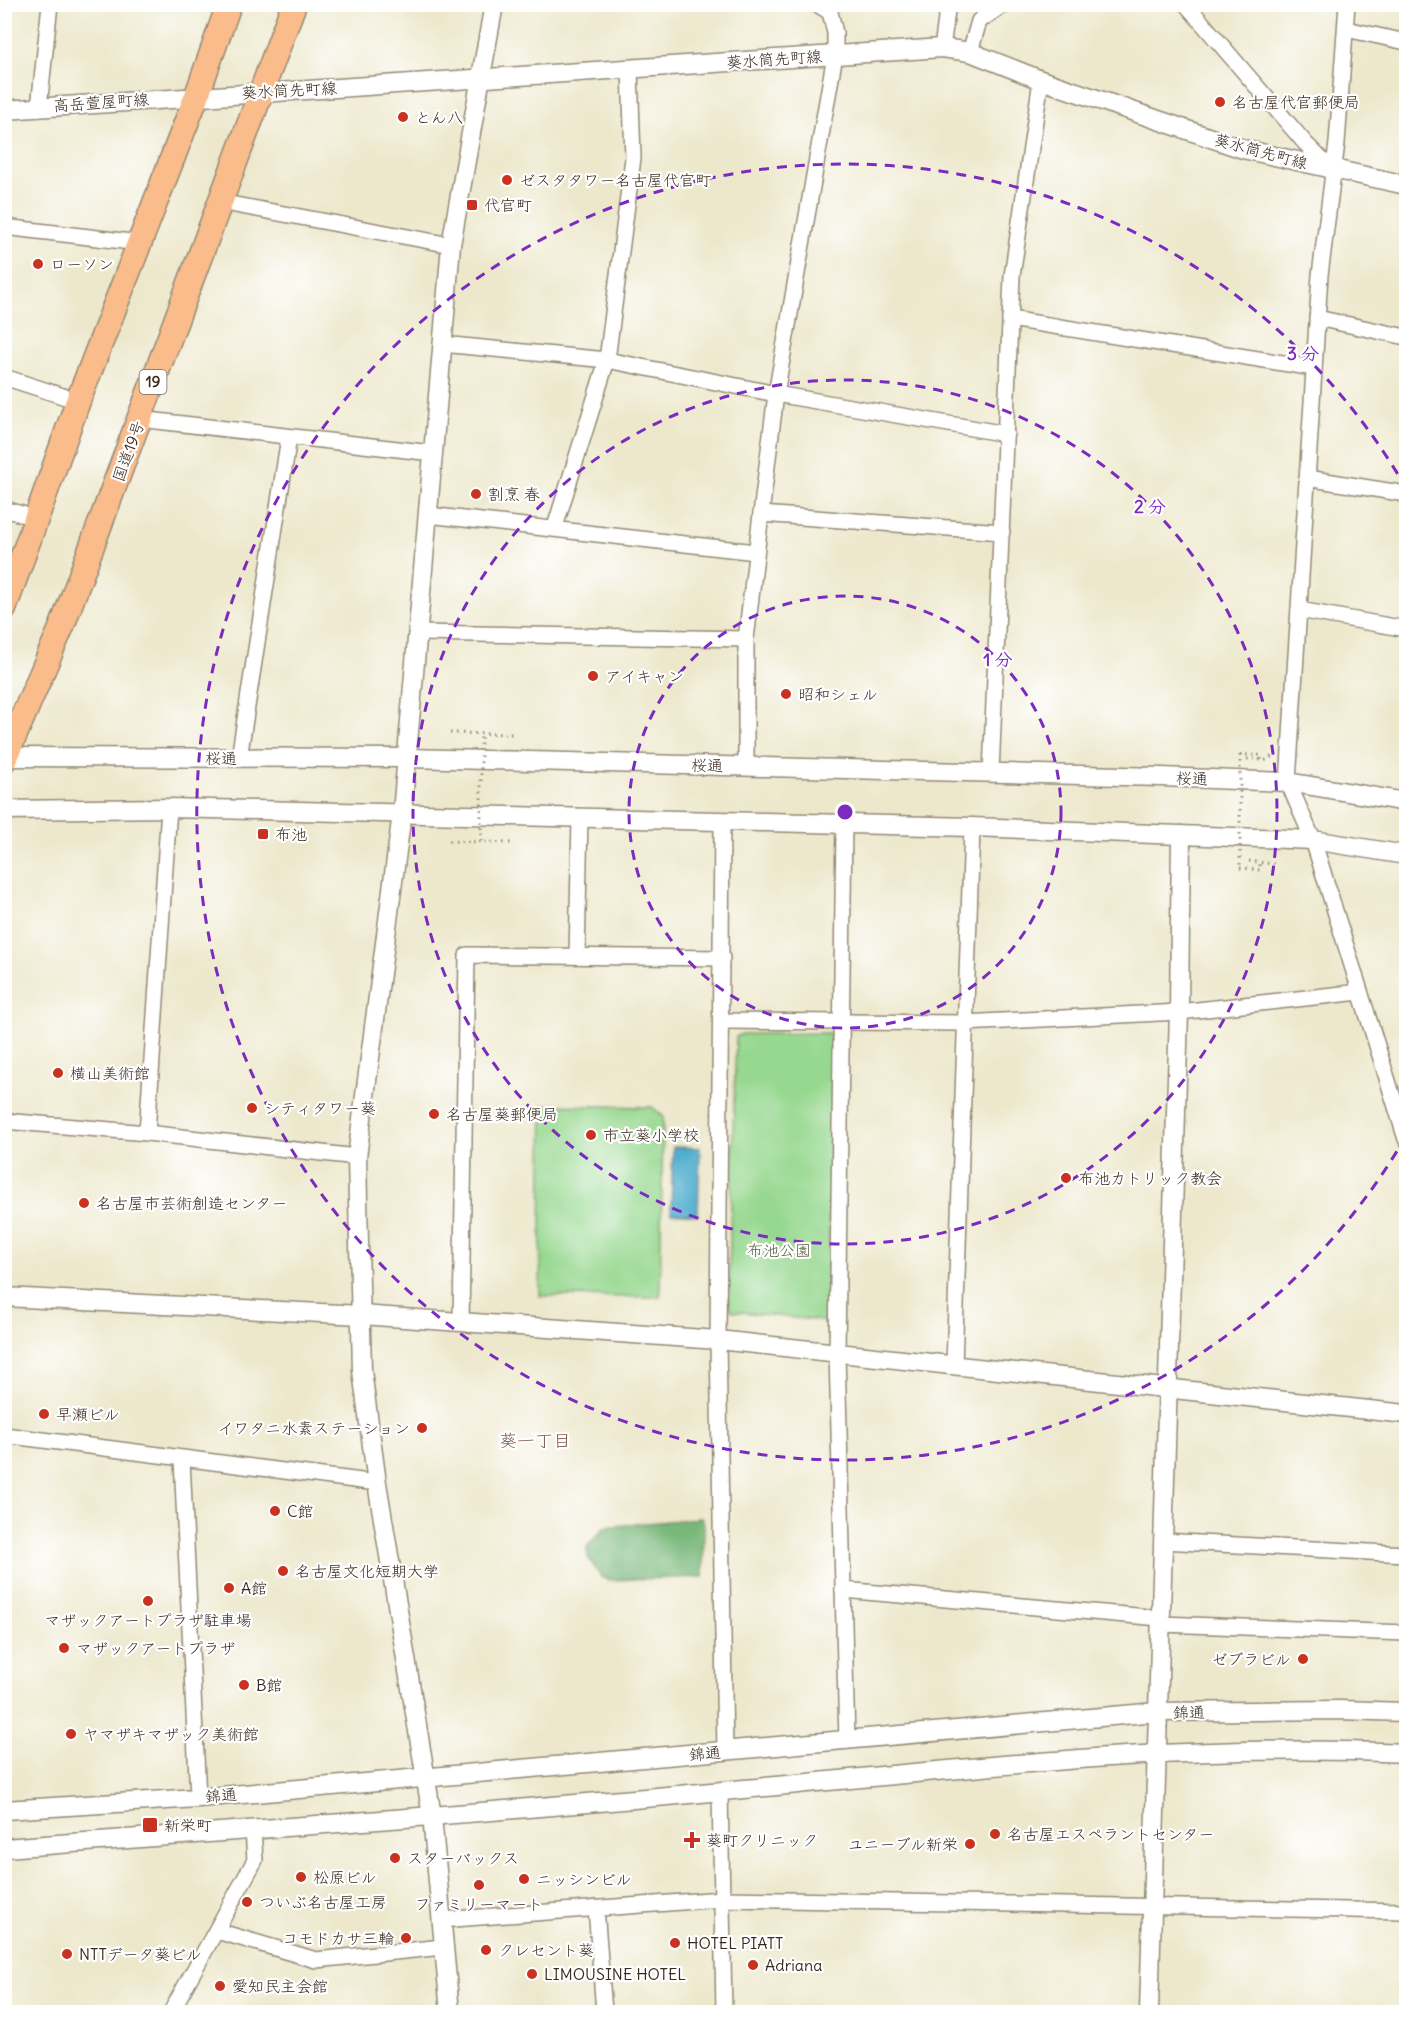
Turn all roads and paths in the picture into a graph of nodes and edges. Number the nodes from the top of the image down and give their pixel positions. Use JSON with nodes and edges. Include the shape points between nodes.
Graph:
{"nodes":[{"id":1,"x":50,"y":4,"type":"edge"},
{"id":2,"x":229,"y":4,"type":"edge"},
{"id":3,"x":294,"y":4,"type":"edge"},
{"id":4,"x":494,"y":4,"type":"edge"},
{"id":5,"x":817,"y":4,"type":"edge"},
{"id":6,"x":948,"y":4,"type":"edge"},
{"id":7,"x":1004,"y":4,"type":"edge"},
{"id":8,"x":1347,"y":4,"type":"edge"},
{"id":9,"x":1189,"y":6,"type":"edge"},
{"id":10,"x":1346,"y":29,"type":"junction"},
{"id":11,"x":1407,"y":42,"type":"edge"},
{"id":12,"x":942,"y":48,"type":"junction"},
{"id":13,"x":970,"y":52,"type":"junction"},
{"id":14,"x":835,"y":55,"type":"junction"},
{"id":15,"x":630,"y":69,"type":"junction"},
{"id":16,"x":482,"y":79,"type":"junction"},
{"id":17,"x":1041,"y":80,"type":"junction"},
{"id":18,"x":262,"y":92,"type":"junction"},
{"id":19,"x":197,"y":95,"type":"junction"},
{"id":20,"x":39,"y":107,"type":"junction"},
{"id":21,"x":4,"y":110,"type":"edge"},
{"id":22,"x":1332,"y":170,"type":"junction"},
{"id":23,"x":1407,"y":185,"type":"edge"},
{"id":24,"x":219,"y":202,"type":"junction"},
{"id":25,"x":4,"y":227,"type":"edge"},
{"id":26,"x":140,"y":243,"type":"junction"},
{"id":27,"x":451,"y":245,"type":"junction"},
{"id":28,"x":1317,"y":318,"type":"junction"},
{"id":29,"x":1010,"y":319,"type":"junction"},
{"id":30,"x":1407,"y":337,"type":"edge"},
{"id":31,"x":442,"y":344,"type":"junction"},
{"id":32,"x":607,"y":360,"type":"junction"},
{"id":33,"x":1314,"y":368,"type":"junction"},
{"id":34,"x":4,"y":376,"type":"edge"},
{"id":35,"x":776,"y":394,"type":"junction"},
{"id":36,"x":78,"y":401,"type":"junction"},
{"id":37,"x":140,"y":419,"type":"junction"},
{"id":38,"x":1006,"y":434,"type":"junction"},
{"id":39,"x":288,"y":437,"type":"junction"},
{"id":40,"x":432,"y":453,"type":"junction"},
{"id":41,"x":1307,"y":478,"type":"junction"},
{"id":42,"x":1407,"y":494,"type":"edge"},
{"id":43,"x":4,"y":509,"type":"edge"},
{"id":44,"x":761,"y":514,"type":"junction"},
{"id":45,"x":428,"y":515,"type":"junction"},
{"id":46,"x":39,"y":519,"type":"junction"},
{"id":47,"x":555,"y":528,"type":"junction"},
{"id":48,"x":1002,"y":532,"type":"junction"},
{"id":49,"x":756,"y":552,"type":"junction"},
{"id":50,"x":4,"y":609,"type":"edge"},
{"id":51,"x":1299,"y":610,"type":"junction"},
{"id":52,"x":1407,"y":629,"type":"edge"},
{"id":53,"x":418,"y":633,"type":"junction"},
{"id":54,"x":746,"y":639,"type":"junction"},
{"id":55,"x":450,"y":733,"type":"dead end"},
{"id":56,"x":481,"y":733,"type":"junction"},
{"id":57,"x":513,"y":734,"type":"dead end"},
{"id":58,"x":1273,"y":754,"type":"dead end"},
{"id":59,"x":5,"y":758,"type":"edge"},
{"id":60,"x":239,"y":758,"type":"junction"},
{"id":61,"x":408,"y":758,"type":"junction"},
{"id":62,"x":1247,"y":759,"type":"dead end"},
{"id":63,"x":1261,"y":760,"type":"junction"},
{"id":64,"x":746,"y":766,"type":"junction"},
{"id":65,"x":991,"y":772,"type":"junction"},
{"id":66,"x":1288,"y":782,"type":"junction"},
{"id":67,"x":1407,"y":802,"type":"edge"},
{"id":68,"x":169,"y":808,"type":"junction"},
{"id":69,"x":4,"y":810,"type":"edge"},
{"id":70,"x":402,"y":813,"type":"junction"},
{"id":71,"x":580,"y":818,"type":"junction"},
{"id":72,"x":722,"y":821,"type":"junction"},
{"id":73,"x":844,"y":824,"type":"junction"},
{"id":74,"x":972,"y":827,"type":"junction"},
{"id":75,"x":1181,"y":835,"type":"junction"},
{"id":76,"x":1313,"y":840,"type":"junction"},
{"id":77,"x":449,"y":841,"type":"dead end"},
{"id":78,"x":481,"y":842,"type":"junction"},
{"id":79,"x":513,"y":843,"type":"dead end"},
{"id":80,"x":1407,"y":855,"type":"edge"},
{"id":81,"x":1249,"y":861,"type":"dead end"},
{"id":82,"x":1260,"y":862,"type":"junction"},
{"id":83,"x":1274,"y":864,"type":"dead end"},
{"id":84,"x":577,"y":956,"type":"junction"},
{"id":85,"x":722,"y":958,"type":"junction"},
{"id":86,"x":1360,"y":992,"type":"junction"},
{"id":87,"x":1179,"y":1012,"type":"junction"},
{"id":88,"x":721,"y":1022,"type":"junction"},
{"id":89,"x":841,"y":1022,"type":"junction"},
{"id":90,"x":964,"y":1023,"type":"junction"},
{"id":91,"x":1401,"y":1108,"type":"edge"},
{"id":92,"x":4,"y":1121,"type":"edge"},
{"id":93,"x":147,"y":1133,"type":"junction"},
{"id":94,"x":1407,"y":1139,"type":"edge"},
{"id":95,"x":357,"y":1157,"type":"junction"},
{"id":96,"x":4,"y":1297,"type":"edge"},
{"id":97,"x":361,"y":1315,"type":"junction"},
{"id":98,"x":461,"y":1322,"type":"junction"},
{"id":99,"x":718,"y":1340,"type":"junction"},
{"id":100,"x":837,"y":1353,"type":"junction"},
{"id":101,"x":954,"y":1366,"type":"junction"},
{"id":102,"x":1166,"y":1390,"type":"junction"},
{"id":103,"x":1407,"y":1414,"type":"edge"},
{"id":104,"x":4,"y":1435,"type":"edge"},
{"id":105,"x":182,"y":1460,"type":"junction"},
{"id":106,"x":377,"y":1483,"type":"junction"},
{"id":107,"x":1162,"y":1541,"type":"junction"},
{"id":108,"x":1407,"y":1554,"type":"edge"},
{"id":109,"x":843,"y":1590,"type":"junction"},
{"id":110,"x":1160,"y":1622,"type":"junction"},
{"id":111,"x":1407,"y":1633,"type":"edge"},
{"id":112,"x":1157,"y":1712,"type":"junction"},
{"id":113,"x":1407,"y":1712,"type":"edge"},
{"id":114,"x":847,"y":1741,"type":"junction"},
{"id":115,"x":725,"y":1752,"type":"junction"},
{"id":116,"x":1407,"y":1753,"type":"edge"},
{"id":117,"x":1155,"y":1754,"type":"junction"},
{"id":118,"x":426,"y":1776,"type":"junction"},
{"id":119,"x":720,"y":1792,"type":"junction"},
{"id":120,"x":198,"y":1798,"type":"junction"},
{"id":121,"x":4,"y":1810,"type":"edge"},
{"id":122,"x":432,"y":1816,"type":"junction"},
{"id":123,"x":253,"y":1830,"type":"junction"},
{"id":124,"x":4,"y":1848,"type":"edge"},
{"id":125,"x":722,"y":1899,"type":"junction"},
{"id":126,"x":1152,"y":1907,"type":"junction"},
{"id":127,"x":596,"y":1908,"type":"junction"},
{"id":128,"x":1407,"y":1911,"type":"edge"},
{"id":129,"x":441,"y":1920,"type":"junction"},
{"id":130,"x":217,"y":1931,"type":"junction"},
{"id":131,"x":443,"y":1947,"type":"junction"},
{"id":132,"x":171,"y":2013,"type":"edge"},
{"id":133,"x":450,"y":2013,"type":"edge"},
{"id":134,"x":604,"y":2013,"type":"edge"},
{"id":135,"x":724,"y":2013,"type":"edge"},
{"id":136,"x":1149,"y":2013,"type":"edge"}],
"edges":[{"from":1,"to":20,"type":"street"},
{"from":2,"to":19,"type":"highway"},
{"from":3,"to":18,"type":"highway","name":"国道19号","number":"19"},
{"from":4,"to":16,"type":"street"},
{"from":5,"to":14,"type":"street","via":[[830,12]]},
{"from":6,"to":12,"type":"street"},
{"from":7,"to":13,"type":"street","via":[[979,21]]},
{"from":8,"to":10,"type":"street"},
{"from":9,"to":22,"type":"street"},
{"from":10,"to":11,"type":"street"},
{"from":10,"to":22,"type":"street"},
{"from":12,"to":13,"type":"street","name":"葵水筒先町線"},
{"from":12,"to":14,"type":"street","name":"葵水筒先町線"},
{"from":13,"to":17,"type":"street","name":"葵水筒先町線"},
{"from":14,"to":15,"type":"street","name":"葵水筒先町線"},
{"from":14,"to":35,"type":"street"},
{"from":15,"to":16,"type":"street","name":"葵水筒先町線"},
{"from":15,"to":32,"type":"street","via":[[633,158]]},
{"from":16,"to":18,"type":"street","name":"葵水筒先町線"},
{"from":16,"to":27,"type":"street"},
{"from":17,"to":22,"type":"street","name":"葵水筒先町線","via":[[1243,149]]},
{"from":17,"to":29,"type":"street","via":[[1012,276]]},
{"from":18,"to":19,"type":"street","name":"葵水筒先町線"},
{"from":18,"to":24,"type":"highway","name":"国道19号","number":"19"},
{"from":19,"to":20,"type":"street","name":"高岳萱屋町線"},
{"from":19,"to":26,"type":"highway"},
{"from":20,"to":21,"type":"street","name":"高岳萱屋町線"},
{"from":22,"to":23,"type":"street","name":"葵水筒先町線"},
{"from":22,"to":28,"type":"street"},
{"from":24,"to":27,"type":"street"},
{"from":24,"to":37,"type":"highway","name":"国道19号","number":"19"},
{"from":25,"to":26,"type":"street"},
{"from":26,"to":36,"type":"highway"},
{"from":27,"to":31,"type":"street"},
{"from":28,"to":30,"type":"street"},
{"from":28,"to":33,"type":"street"},
{"from":29,"to":33,"type":"street"},
{"from":29,"to":38,"type":"street"},
{"from":31,"to":32,"type":"street"},
{"from":31,"to":40,"type":"street"},
{"from":32,"to":35,"type":"street"},
{"from":32,"to":47,"type":"street"},
{"from":33,"to":41,"type":"street"},
{"from":34,"to":36,"type":"street"},
{"from":35,"to":38,"type":"street"},
{"from":35,"to":44,"type":"street"},
{"from":36,"to":46,"type":"highway"},
{"from":37,"to":39,"type":"street"},
{"from":37,"to":59,"type":"highway","name":"国道19号","number":"19","via":[[62,626]]},
{"from":38,"to":48,"type":"street"},
{"from":39,"to":40,"type":"street"},
{"from":39,"to":60,"type":"street"},
{"from":40,"to":45,"type":"street"},
{"from":41,"to":42,"type":"street"},
{"from":41,"to":51,"type":"street"},
{"from":43,"to":46,"type":"street"},
{"from":44,"to":48,"type":"street"},
{"from":44,"to":49,"type":"street"},
{"from":45,"to":47,"type":"street"},
{"from":45,"to":53,"type":"street"},
{"from":46,"to":50,"type":"highway"},
{"from":47,"to":49,"type":"street"},
{"from":48,"to":65,"type":"street"},
{"from":49,"to":54,"type":"street"},
{"from":51,"to":52,"type":"street"},
{"from":51,"to":66,"type":"street"},
{"from":53,"to":54,"type":"street"},
{"from":53,"to":61,"type":"street"},
{"from":54,"to":64,"type":"street"},
{"from":55,"to":56,"type":"path"},
{"from":56,"to":57,"type":"path"},
{"from":56,"to":78,"type":"path","bridge":true},
{"from":58,"to":63,"type":"path"},
{"from":59,"to":60,"type":"street","name":"桜通"},
{"from":60,"to":61,"type":"street","name":"桜通"},
{"from":61,"to":64,"type":"street","name":"桜通"},
{"from":61,"to":70,"type":"street"},
{"from":62,"to":63,"type":"path"},
{"from":63,"to":82,"type":"path","bridge":true,"via":[[1261,754],[1240,754],[1240,868],[1260,870]]},
{"from":64,"to":65,"type":"street","name":"桜通"},
{"from":65,"to":66,"type":"street","name":"桜通"},
{"from":66,"to":67,"type":"street","name":"桜通"},
{"from":66,"to":76,"type":"street"},
{"from":68,"to":69,"type":"street"},
{"from":68,"to":70,"type":"street"},
{"from":68,"to":93,"type":"street"},
{"from":70,"to":71,"type":"street"},
{"from":70,"to":95,"type":"street"},
{"from":71,"to":72,"type":"street"},
{"from":71,"to":84,"type":"street"},
{"from":72,"to":73,"type":"street"},
{"from":72,"to":85,"type":"street"},
{"from":73,"to":74,"type":"street"},
{"from":73,"to":89,"type":"street"},
{"from":74,"to":75,"type":"street"},
{"from":74,"to":90,"type":"street"},
{"from":75,"to":76,"type":"street"},
{"from":75,"to":87,"type":"street"},
{"from":76,"to":80,"type":"street"},
{"from":76,"to":86,"type":"street"},
{"from":77,"to":78,"type":"path"},
{"from":78,"to":79,"type":"path"},
{"from":81,"to":82,"type":"path"},
{"from":82,"to":83,"type":"path"},
{"from":84,"to":85,"type":"street"},
{"from":84,"to":98,"type":"street","via":[[467,955]]},
{"from":85,"to":88,"type":"street"},
{"from":86,"to":87,"type":"street"},
{"from":86,"to":91,"type":"street"},
{"from":87,"to":90,"type":"street"},
{"from":87,"to":102,"type":"street"},
{"from":88,"to":89,"type":"street"},
{"from":88,"to":99,"type":"street"},
{"from":89,"to":90,"type":"street"},
{"from":89,"to":100,"type":"street"},
{"from":90,"to":101,"type":"street"},
{"from":91,"to":94,"type":"street"},
{"from":92,"to":93,"type":"street"},
{"from":93,"to":95,"type":"street"},
{"from":95,"to":97,"type":"street"},
{"from":96,"to":97,"type":"street"},
{"from":97,"to":98,"type":"street"},
{"from":97,"to":106,"type":"street","via":[[362,1371]]},
{"from":98,"to":99,"type":"street"},
{"from":99,"to":100,"type":"street"},
{"from":99,"to":115,"type":"street"},
{"from":100,"to":101,"type":"street"},
{"from":100,"to":109,"type":"street"},
{"from":101,"to":102,"type":"street"},
{"from":102,"to":103,"type":"street"},
{"from":102,"to":107,"type":"street"},
{"from":104,"to":105,"type":"street"},
{"from":105,"to":106,"type":"street"},
{"from":105,"to":120,"type":"street"},
{"from":106,"to":118,"type":"street"},
{"from":107,"to":108,"type":"street"},
{"from":107,"to":110,"type":"street"},
{"from":109,"to":110,"type":"street"},
{"from":109,"to":114,"type":"street"},
{"from":110,"to":111,"type":"street"},
{"from":110,"to":112,"type":"street"},
{"from":112,"to":113,"type":"street","name":"錦通"},
{"from":112,"to":114,"type":"street","name":"錦通"},
{"from":112,"to":117,"type":"street"},
{"from":114,"to":115,"type":"street","name":"錦通"},
{"from":115,"to":118,"type":"street","name":"錦通"},
{"from":116,"to":117,"type":"street","via":[[1342,1750]]},
{"from":117,"to":119,"type":"street"},
{"from":117,"to":126,"type":"street"},
{"from":118,"to":120,"type":"street","name":"錦通"},
{"from":118,"to":122,"type":"street"},
{"from":119,"to":122,"type":"street"},
{"from":119,"to":125,"type":"street"},
{"from":120,"to":121,"type":"street","name":"錦通"},
{"from":122,"to":123,"type":"street"},
{"from":122,"to":129,"type":"street"},
{"from":123,"to":124,"type":"street"},
{"from":123,"to":130,"type":"street","via":[[255,1860]]},
{"from":125,"to":126,"type":"street"},
{"from":125,"to":127,"type":"street"},
{"from":125,"to":135,"type":"street"},
{"from":126,"to":128,"type":"street"},
{"from":126,"to":136,"type":"street"},
{"from":127,"to":129,"type":"street"},
{"from":127,"to":134,"type":"street"},
{"from":129,"to":131,"type":"street"},
{"from":130,"to":131,"type":"street","via":[[316,1960]]},
{"from":130,"to":132,"type":"street"},
{"from":131,"to":133,"type":"street"}]}
